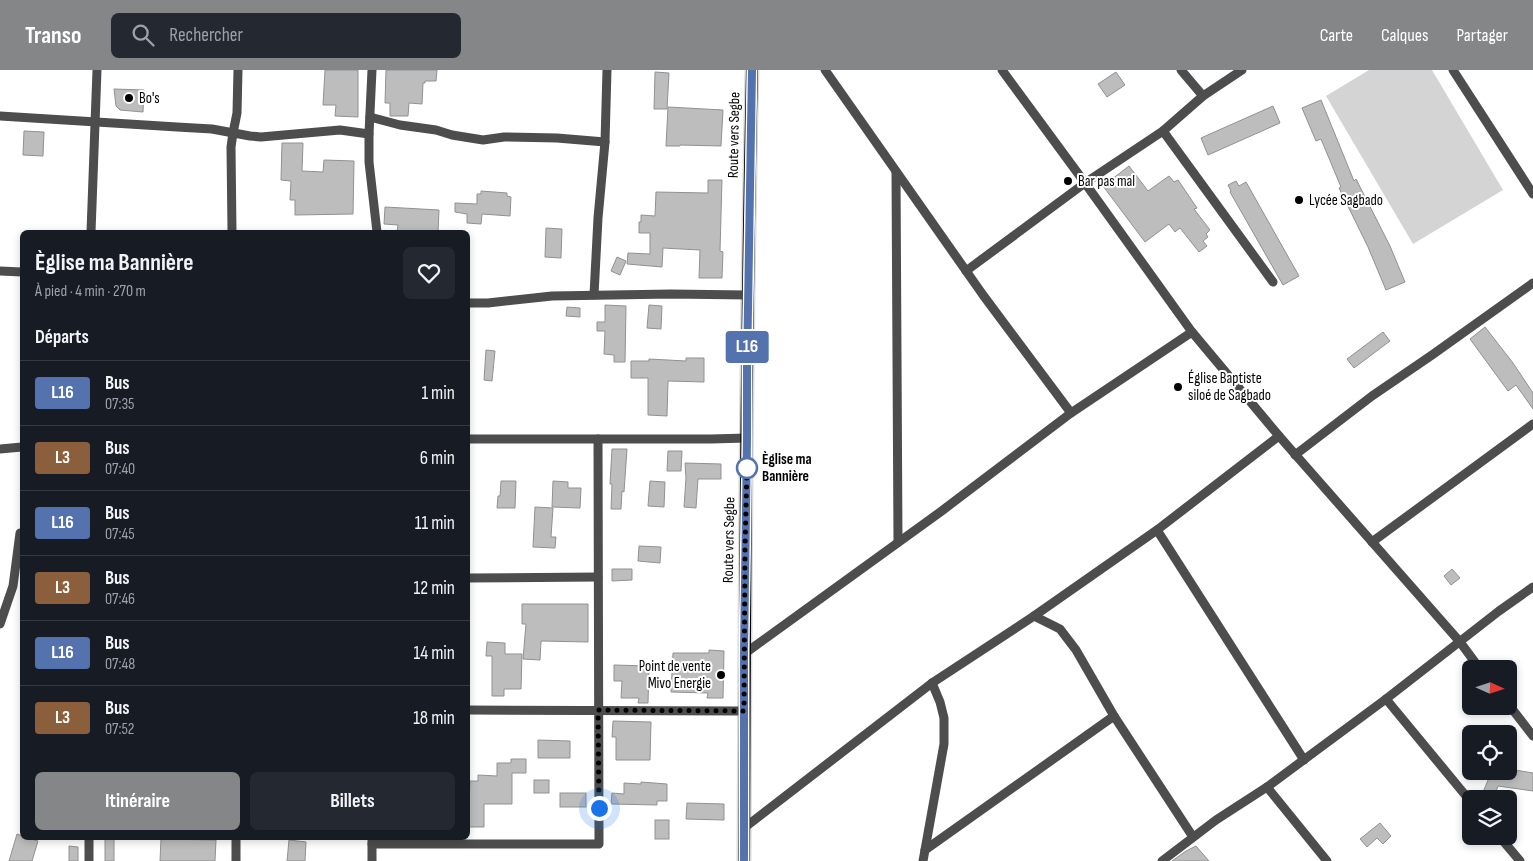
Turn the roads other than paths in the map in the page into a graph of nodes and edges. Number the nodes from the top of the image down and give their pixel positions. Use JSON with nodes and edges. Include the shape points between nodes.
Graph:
{"nodes":[{"id":1,"x":96,"y":70,"type":"edge"},
{"id":2,"x":238,"y":70,"type":"edge"},
{"id":3,"x":372,"y":70,"type":"edge"},
{"id":4,"x":607,"y":70,"type":"edge"},
{"id":5,"x":752,"y":70,"type":"edge"},
{"id":6,"x":825,"y":70,"type":"edge"},
{"id":7,"x":1002,"y":70,"type":"edge"},
{"id":8,"x":1180,"y":70,"type":"edge"},
{"id":9,"x":1242,"y":70,"type":"edge"},
{"id":10,"x":1453,"y":70,"type":"edge"},
{"id":11,"x":1203,"y":96,"type":"junction"},
{"id":12,"x":0,"y":116,"type":"edge"},
{"id":13,"x":370,"y":117,"type":"junction"},
{"id":14,"x":94,"y":122,"type":"junction"},
{"id":15,"x":1164,"y":131,"type":"junction"},
{"id":16,"x":233,"y":133,"type":"junction"},
{"id":17,"x":369,"y":134,"type":"junction"},
{"id":18,"x":605,"y":142,"type":"junction"},
{"id":19,"x":896,"y":172,"type":"junction"},
{"id":20,"x":1085,"y":183,"type":"junction"},
{"id":21,"x":1533,"y":194,"type":"edge"},
{"id":22,"x":91,"y":230,"type":"edge"},
{"id":23,"x":232,"y":230,"type":"edge"},
{"id":24,"x":378,"y":230,"type":"edge"},
{"id":25,"x":0,"y":271,"type":"edge"},
{"id":26,"x":966,"y":271,"type":"junction"},
{"id":27,"x":20,"y":272,"type":"edge"},
{"id":28,"x":1273,"y":282,"type":"dead end"},
{"id":29,"x":1532,"y":286,"type":"edge"},
{"id":30,"x":594,"y":295,"type":"junction"},
{"id":31,"x":748,"y":295,"type":"junction"},
{"id":32,"x":470,"y":303,"type":"edge"},
{"id":33,"x":1192,"y":332,"type":"junction"},
{"id":34,"x":1071,"y":414,"type":"junction"},
{"id":35,"x":1533,"y":424,"type":"edge"},
{"id":36,"x":1279,"y":436,"type":"junction"},
{"id":37,"x":747,"y":438,"type":"junction"},
{"id":38,"x":470,"y":439,"type":"edge"},
{"id":39,"x":598,"y":439,"type":"junction"},
{"id":40,"x":20,"y":447,"type":"edge"},
{"id":41,"x":0,"y":449,"type":"edge"},
{"id":42,"x":1295,"y":455,"type":"junction"},
{"id":43,"x":1157,"y":530,"type":"junction"},
{"id":44,"x":20,"y":533,"type":"edge"},
{"id":45,"x":898,"y":542,"type":"junction"},
{"id":46,"x":1372,"y":542,"type":"junction"},
{"id":47,"x":598,"y":577,"type":"junction"},
{"id":48,"x":470,"y":578,"type":"edge"},
{"id":49,"x":1531,"y":592,"type":"edge"},
{"id":50,"x":1034,"y":616,"type":"junction"},
{"id":51,"x":0,"y":624,"type":"edge"},
{"id":52,"x":1460,"y":642,"type":"junction"},
{"id":53,"x":744,"y":654,"type":"junction"},
{"id":54,"x":1473,"y":660,"type":"edge"},
{"id":55,"x":932,"y":683,"type":"junction"},
{"id":56,"x":1386,"y":699,"type":"junction"},
{"id":57,"x":470,"y":710,"type":"edge"},
{"id":58,"x":598,"y":710,"type":"junction"},
{"id":59,"x":744,"y":711,"type":"junction"},
{"id":60,"x":1517,"y":715,"type":"edge"},
{"id":61,"x":1114,"y":716,"type":"junction"},
{"id":62,"x":1533,"y":736,"type":"edge"},
{"id":63,"x":1304,"y":760,"type":"junction"},
{"id":64,"x":1267,"y":787,"type":"junction"},
{"id":65,"x":1462,"y":791,"type":"edge"},
{"id":66,"x":744,"y":828,"type":"junction"},
{"id":67,"x":1193,"y":837,"type":"junction"},
{"id":68,"x":89,"y":840,"type":"edge"},
{"id":69,"x":236,"y":840,"type":"edge"},
{"id":70,"x":372,"y":841,"type":"edge"},
{"id":71,"x":1507,"y":845,"type":"edge"},
{"id":72,"x":924,"y":850,"type":"junction"},
{"id":73,"x":89,"y":861,"type":"edge"},
{"id":74,"x":236,"y":861,"type":"edge"},
{"id":75,"x":372,"y":861,"type":"edge"},
{"id":76,"x":744,"y":861,"type":"edge"},
{"id":77,"x":923,"y":861,"type":"edge"},
{"id":78,"x":1162,"y":861,"type":"edge"},
{"id":79,"x":1327,"y":861,"type":"edge"},
{"id":80,"x":1520,"y":861,"type":"edge"}],
"edges":[{"from":1,"to":14,"type":"street"},
{"from":2,"to":16,"type":"street"},
{"from":3,"to":13,"type":"street"},
{"from":4,"to":18,"type":"street"},
{"from":5,"to":31,"type":"main road","name":"Route vers Segbe"},
{"from":6,"to":19,"type":"street"},
{"from":7,"to":20,"type":"street"},
{"from":8,"to":11,"type":"street"},
{"from":9,"to":11,"type":"street"},
{"from":10,"to":21,"type":"street"},
{"from":11,"to":15,"type":"street"},
{"from":12,"to":14,"type":"street"},
{"from":13,"to":17,"type":"street"},
{"from":13,"to":18,"type":"street","via":[[483,140],[504,137]]},
{"from":14,"to":16,"type":"street","via":[[177,126]]},
{"from":14,"to":22,"type":"street"},
{"from":15,"to":20,"type":"street"},
{"from":15,"to":28,"type":"street"},
{"from":16,"to":17,"type":"street","via":[[261,137],[340,130]]},
{"from":16,"to":23,"type":"street"},
{"from":17,"to":24,"type":"street","via":[[369,162]]},
{"from":18,"to":30,"type":"street"},
{"from":19,"to":26,"type":"street"},
{"from":19,"to":45,"type":"street"},
{"from":20,"to":26,"type":"street"},
{"from":20,"to":33,"type":"street"},
{"from":25,"to":27,"type":"street"},
{"from":26,"to":34,"type":"street"},
{"from":29,"to":42,"type":"street","via":[[1372,396]]},
{"from":30,"to":31,"type":"street"},
{"from":30,"to":32,"type":"street"},
{"from":31,"to":37,"type":"main road","name":"Route vers Segbe"},
{"from":33,"to":34,"type":"street"},
{"from":33,"to":36,"type":"street"},
{"from":34,"to":45,"type":"street"},
{"from":35,"to":46,"type":"street"},
{"from":36,"to":42,"type":"street"},
{"from":36,"to":43,"type":"street"},
{"from":37,"to":39,"type":"street"},
{"from":37,"to":53,"type":"main road","name":"Route vers Segbe"},
{"from":38,"to":39,"type":"street"},
{"from":39,"to":47,"type":"street"},
{"from":40,"to":41,"type":"street"},
{"from":42,"to":46,"type":"street"},
{"from":43,"to":50,"type":"street"},
{"from":43,"to":63,"type":"street"},
{"from":44,"to":51,"type":"street","via":[[14,586]]},
{"from":45,"to":53,"type":"street"},
{"from":46,"to":52,"type":"street"},
{"from":47,"to":48,"type":"street"},
{"from":47,"to":58,"type":"street"},
{"from":49,"to":52,"type":"street"},
{"from":50,"to":55,"type":"street"},
{"from":50,"to":61,"type":"street","via":[[1060,629],[1076,650]]},
{"from":52,"to":54,"type":"street"},
{"from":52,"to":56,"type":"street"},
{"from":53,"to":59,"type":"main road","name":"Route vers Segbe"},
{"from":55,"to":66,"type":"street"},
{"from":55,"to":72,"type":"street","via":[[944,718],[944,744]]},
{"from":56,"to":63,"type":"street"},
{"from":56,"to":65,"type":"street"},
{"from":57,"to":58,"type":"street"},
{"from":58,"to":59,"type":"street"},
{"from":58,"to":70,"type":"street","via":[[599,844]]},
{"from":59,"to":66,"type":"main road","name":"Route vers Segbe"},
{"from":60,"to":62,"type":"street"},
{"from":61,"to":67,"type":"street"},
{"from":61,"to":72,"type":"street"},
{"from":63,"to":64,"type":"street"},
{"from":64,"to":67,"type":"street"},
{"from":64,"to":79,"type":"street"},
{"from":66,"to":76,"type":"main road","name":"Route vers Segbe"},
{"from":67,"to":78,"type":"street"},
{"from":68,"to":73,"type":"street"},
{"from":69,"to":74,"type":"street"},
{"from":70,"to":75,"type":"street"},
{"from":71,"to":80,"type":"street"},
{"from":72,"to":77,"type":"street"}]}
